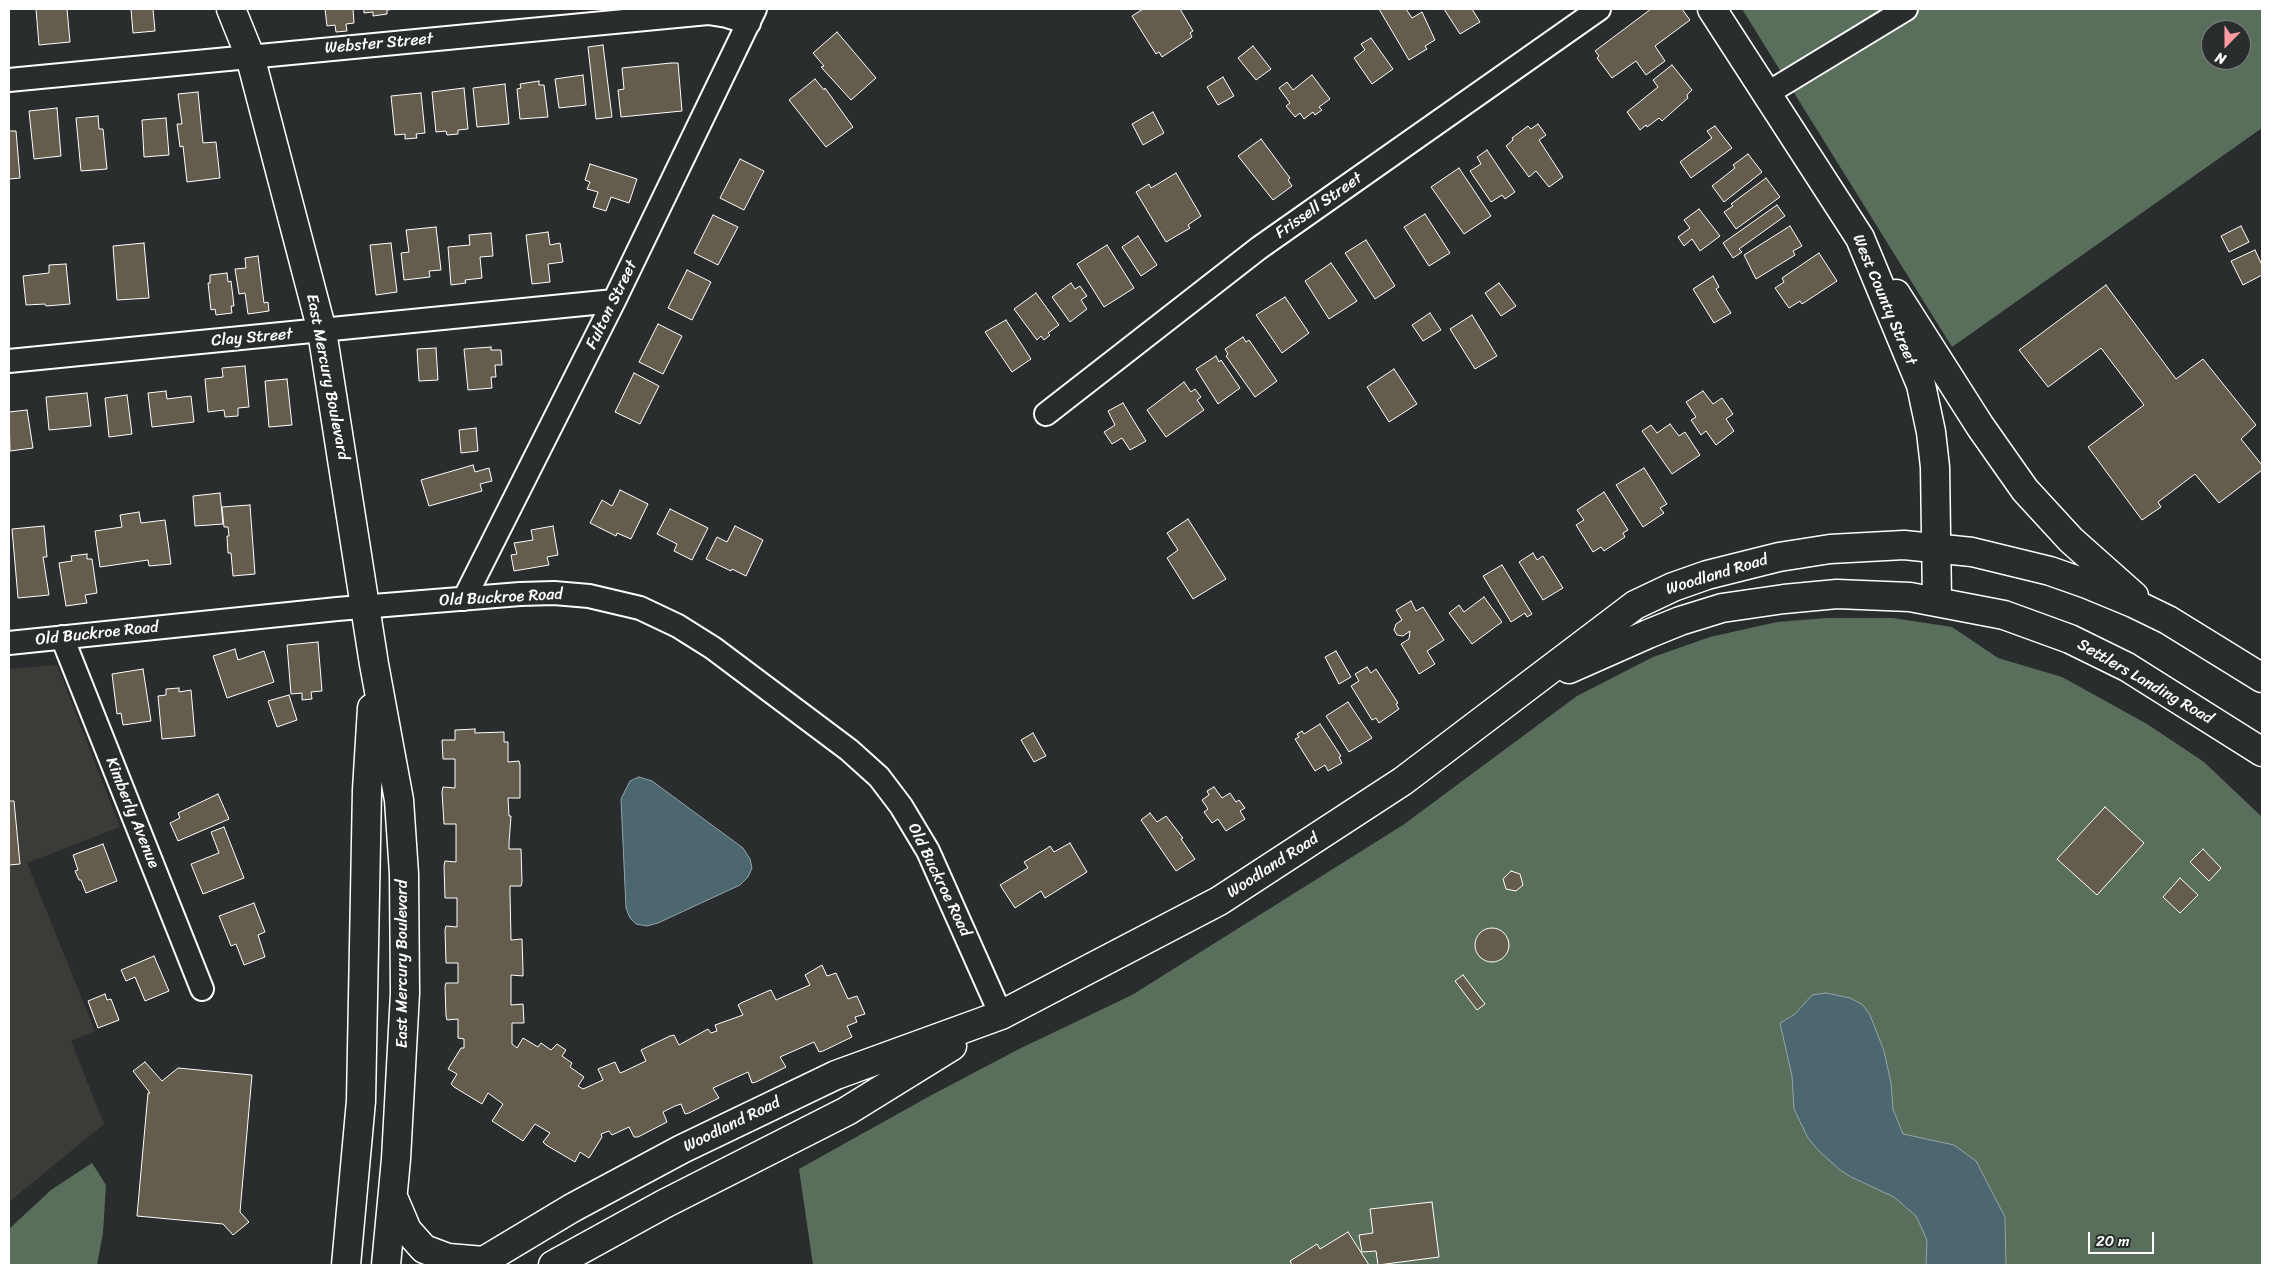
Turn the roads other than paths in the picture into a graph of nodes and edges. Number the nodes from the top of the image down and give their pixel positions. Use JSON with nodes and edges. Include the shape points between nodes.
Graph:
{"nodes":[{"id":1,"x":231,"y":9,"type":"edge"},
{"id":2,"x":1599,"y":9,"type":"edge"},
{"id":3,"x":1712,"y":9,"type":"edge"},
{"id":4,"x":1906,"y":9,"type":"edge"},
{"id":5,"x":752,"y":16,"type":"edge"},
{"id":6,"x":250,"y":56,"type":"junction"},
{"id":7,"x":9,"y":80,"type":"edge"},
{"id":8,"x":1768,"y":93,"type":"junction"},
{"id":9,"x":1860,"y":238,"type":"junction"},
{"id":10,"x":614,"y":301,"type":"junction"},
{"id":11,"x":322,"y":331,"type":"junction"},
{"id":12,"x":9,"y":361,"type":"edge"},
{"id":13,"x":1046,"y":414,"type":"dead end"},
{"id":14,"x":1937,"y":547,"type":"junction"},
{"id":15,"x":464,"y":599,"type":"junction"},
{"id":16,"x":1937,"y":601,"type":"junction"},
{"id":17,"x":366,"y":607,"type":"junction"},
{"id":18,"x":2150,"y":611,"type":"junction"},
{"id":19,"x":62,"y":637,"type":"junction"},
{"id":20,"x":9,"y":643,"type":"edge"},
{"id":21,"x":374,"y":664,"type":"junction"},
{"id":22,"x":2262,"y":678,"type":"edge"},
{"id":23,"x":1527,"y":688,"type":"junction"},
{"id":24,"x":2262,"y":752,"type":"edge"},
{"id":25,"x":202,"y":989,"type":"dead end"},
{"id":26,"x":1001,"y":1016,"type":"junction"},
{"id":27,"x":393,"y":1196,"type":"junction"},
{"id":28,"x":481,"y":1263,"type":"edge"},
{"id":29,"x":346,"y":1265,"type":"edge"},
{"id":30,"x":386,"y":1265,"type":"edge"},
{"id":31,"x":553,"y":1265,"type":"edge"}],
"edges":[{"from":1,"to":6,"type":"main road","name":"East Mercury Boulevard"},
{"from":2,"to":13,"type":"street","name":"Frissell Street","via":[[1259,248]]},
{"from":3,"to":8,"type":"main road","name":"West County Street"},
{"from":4,"to":8,"type":"street"},
{"from":5,"to":6,"type":"street","name":"Webster Street","via":[[708,13]]},
{"from":5,"to":10,"type":"street","name":"Fulton Street"},
{"from":6,"to":7,"type":"street","name":"Webster Street"},
{"from":6,"to":11,"type":"main road","name":"East Mercury Boulevard"},
{"from":8,"to":9,"type":"main road","name":"West County Street"},
{"from":9,"to":14,"type":"main road","name":"West County Street","via":[[1921,386],[1935,467]]},
{"from":9,"to":18,"type":"main road","via":[[1980,426],[2025,490],[2071,540]]},
{"from":10,"to":11,"type":"street","name":"Clay Street"},
{"from":10,"to":15,"type":"street","name":"Fulton Street"},
{"from":11,"to":12,"type":"street","name":"Clay Street"},
{"from":11,"to":17,"type":"main road","name":"East Mercury Boulevard"},
{"from":14,"to":16,"type":"main road","name":"West County Street"},
{"from":14,"to":18,"type":"main road","via":[[2008,560],[2050,572]]},
{"from":14,"to":23,"type":"main road","name":"Woodland Road","via":[[1885,546],[1803,552],[1745,564],[1673,586],[1635,605]]},
{"from":15,"to":17,"type":"street","name":"Old Buckroe Road"},
{"from":15,"to":26,"type":"street","name":"Old Buckroe Road","via":[[565,593],[622,603],[659,615],[713,648],[849,750],[890,791],[920,837]]},
{"from":16,"to":23,"type":"main road","name":"Woodland Road","via":[[1837,594],[1722,608],[1648,634]]},
{"from":16,"to":24,"type":"main road","name":"Settlers Landing Road","via":[[2004,616],[2088,647]]},
{"from":17,"to":19,"type":"street","name":"Old Buckroe Road"},
{"from":17,"to":21,"type":"main road","name":"East Mercury Boulevard"},
{"from":18,"to":22,"type":"main road"},
{"from":19,"to":20,"type":"street","name":"Old Buckroe Road"},
{"from":19,"to":25,"type":"street","name":"Kimberly Avenue"},
{"from":21,"to":27,"type":"main road","name":"East Mercury Boulevard","via":[[399,800],[404,874],[405,993]]},
{"from":21,"to":29,"type":"main road","name":"East Mercury Boulevard","via":[[367,790],[361,1101]]},
{"from":23,"to":26,"type":"main road","name":"Woodland Road","via":[[1403,781],[1219,901]]},
{"from":26,"to":28,"type":"main road","name":"Woodland Road","via":[[819,1084],[682,1149],[572,1208]]},
{"from":26,"to":31,"type":"main road","name":"Woodland Road","via":[[847,1111],[664,1204]]},
{"from":27,"to":28,"type":"main road","via":[[407,1230],[424,1249],[448,1258]]},
{"from":27,"to":30,"type":"main road","name":"East Mercury Boulevard"}]}
